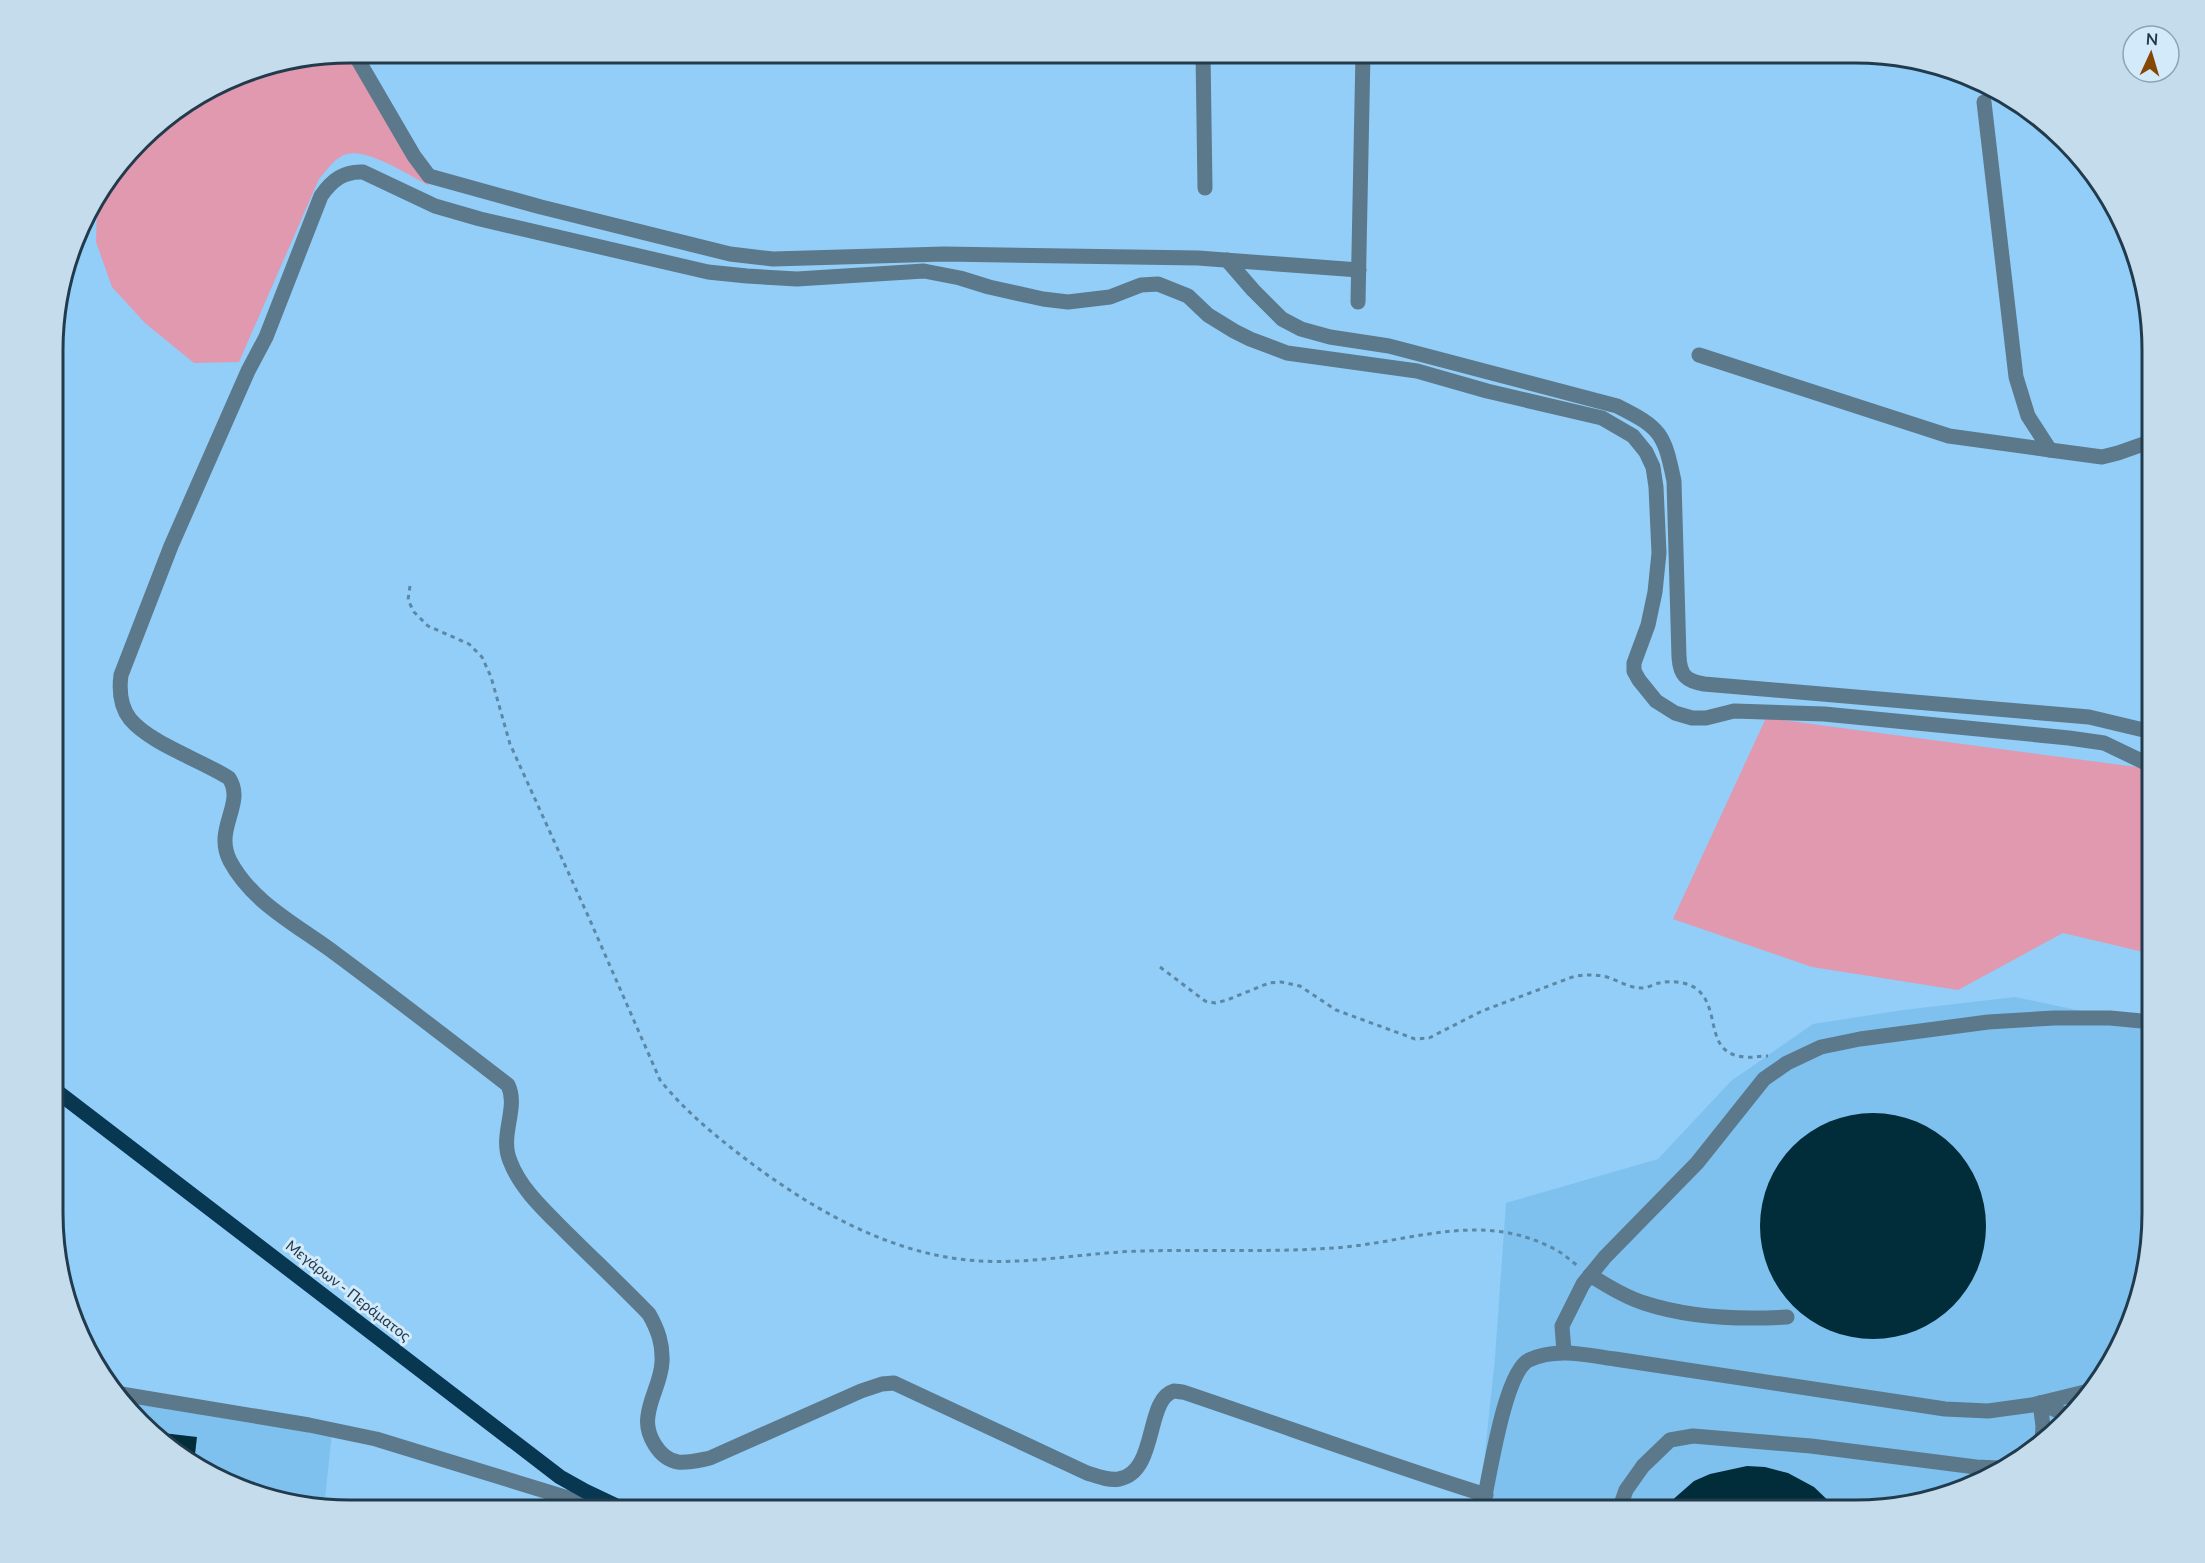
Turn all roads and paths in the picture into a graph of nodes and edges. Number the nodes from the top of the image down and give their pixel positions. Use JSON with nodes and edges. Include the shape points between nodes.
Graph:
{"nodes":[{"id":1,"x":360,"y":63,"type":"edge"},
{"id":2,"x":1203,"y":63,"type":"edge"},
{"id":3,"x":1363,"y":63,"type":"edge"},
{"id":4,"x":1984,"y":102,"type":"dead end"},
{"id":5,"x":1205,"y":188,"type":"dead end"},
{"id":6,"x":1227,"y":260,"type":"junction"},
{"id":7,"x":1359,"y":270,"type":"junction"},
{"id":8,"x":1358,"y":302,"type":"dead end"},
{"id":9,"x":1699,"y":355,"type":"dead end"},
{"id":10,"x":2142,"y":445,"type":"edge"},
{"id":11,"x":2050,"y":450,"type":"junction"},
{"id":12,"x":410,"y":585,"type":"dead end"},
{"id":13,"x":2142,"y":730,"type":"edge"},
{"id":14,"x":2142,"y":760,"type":"edge"},
{"id":15,"x":1160,"y":967,"type":"dead end"},
{"id":16,"x":2142,"y":1021,"type":"edge"},
{"id":17,"x":1787,"y":1063,"type":"junction"},
{"id":18,"x":63,"y":1096,"type":"edge"},
{"id":19,"x":1590,"y":1275,"type":"junction"},
{"id":20,"x":1787,"y":1317,"type":"dead end"},
{"id":21,"x":1564,"y":1352,"type":"junction"},
{"id":22,"x":2078,"y":1394,"type":"edge"},
{"id":23,"x":128,"y":1395,"type":"edge"},
{"id":24,"x":2040,"y":1403,"type":"junction"},
{"id":25,"x":2061,"y":1413,"type":"edge"},
{"id":26,"x":2043,"y":1430,"type":"edge"},
{"id":27,"x":1987,"y":1467,"type":"edge"},
{"id":28,"x":574,"y":1500,"type":"edge"},
{"id":29,"x":604,"y":1500,"type":"edge"},
{"id":30,"x":1477,"y":1500,"type":"edge"},
{"id":31,"x":1485,"y":1500,"type":"edge"},
{"id":32,"x":1622,"y":1500,"type":"edge"}],
"edges":[{"from":1,"to":6,"type":"street","via":[[429,176],[730,254],[773,259],[967,254]]},
{"from":2,"to":5,"type":"street"},
{"from":3,"to":7,"type":"street"},
{"from":4,"to":11,"type":"street","via":[[2016,377],[2028,416]]},
{"from":6,"to":7,"type":"street"},
{"from":6,"to":13,"type":"street","via":[[1268,306],[1301,329],[1389,346],[1617,406],[1646,420],[1660,434],[1674,481],[1679,657],[1680,670],[1687,680],[2089,717]]},
{"from":7,"to":8,"type":"street"},
{"from":9,"to":11,"type":"street","via":[[1949,436]]},
{"from":10,"to":11,"type":"street","via":[[2102,456]]},
{"from":12,"to":19,"type":"path","via":[[408,600],[414,612],[428,626],[469,644],[482,657],[510,744],[660,1080],[701,1124],[802,1199],[844,1222],[904,1245],[976,1261],[1139,1251],[1344,1247],[1460,1229],[1488,1229],[1540,1242]]},
{"from":14,"to":30,"type":"street","via":[[2104,743],[2070,738],[1824,714],[1734,711],[1692,718],[1656,701],[1634,671],[1655,592],[1659,553],[1653,467],[1633,436],[1602,418],[1417,371],[1287,353],[1234,331],[1208,315],[1188,296],[1158,284],[1141,285],[1110,297],[1068,302],[924,271],[797,279],[708,272],[435,206],[363,172],[342,175],[329,183],[266,337],[171,546],[121,675],[120,696],[129,717],[140,729],[229,778],[235,787],[235,797],[224,833],[225,847],[245,882],[288,922],[330,949],[507,1085],[511,1102],[506,1149],[520,1181],[649,1314],[656,1328],[662,1345],[662,1365],[647,1419],[656,1447],[675,1461],[710,1458],[861,1391],[894,1383],[1087,1473],[1118,1479],[1129,1476],[1138,1467],[1158,1408],[1174,1391],[1239,1410]]},
{"from":15,"to":17,"type":"path","via":[[1205,1001],[1215,1003],[1281,982],[1300,986],[1336,1010],[1415,1039],[1430,1038],[1482,1011],[1575,976],[1591,974],[1644,988],[1674,981],[1699,990],[1713,1016],[1718,1043],[1728,1052],[1745,1058],[1773,1056]]},
{"from":16,"to":17,"type":"street","via":[[2054,1018],[1988,1022],[1860,1039],[1821,1047]]},
{"from":17,"to":19,"type":"street","via":[[1764,1079],[1697,1163]]},
{"from":18,"to":29,"type":"main road","name":"Μεγάρων - Περάματος","via":[[560,1477]]},
{"from":19,"to":20,"type":"street","via":[[1643,1303],[1675,1311],[1727,1319]]},
{"from":19,"to":21,"type":"street","via":[[1562,1326]]},
{"from":21,"to":24,"type":"street","via":[[1945,1409],[1988,1411]]},
{"from":21,"to":31,"type":"street","via":[[1526,1361],[1515,1376],[1497,1433]]},
{"from":22,"to":24,"type":"street"},
{"from":23,"to":28,"type":"street","via":[[376,1439]]},
{"from":24,"to":25,"type":"street"},
{"from":24,"to":26,"type":"street"},
{"from":27,"to":32,"type":"street","via":[[1693,1436],[1670,1440],[1643,1466]]}]}
